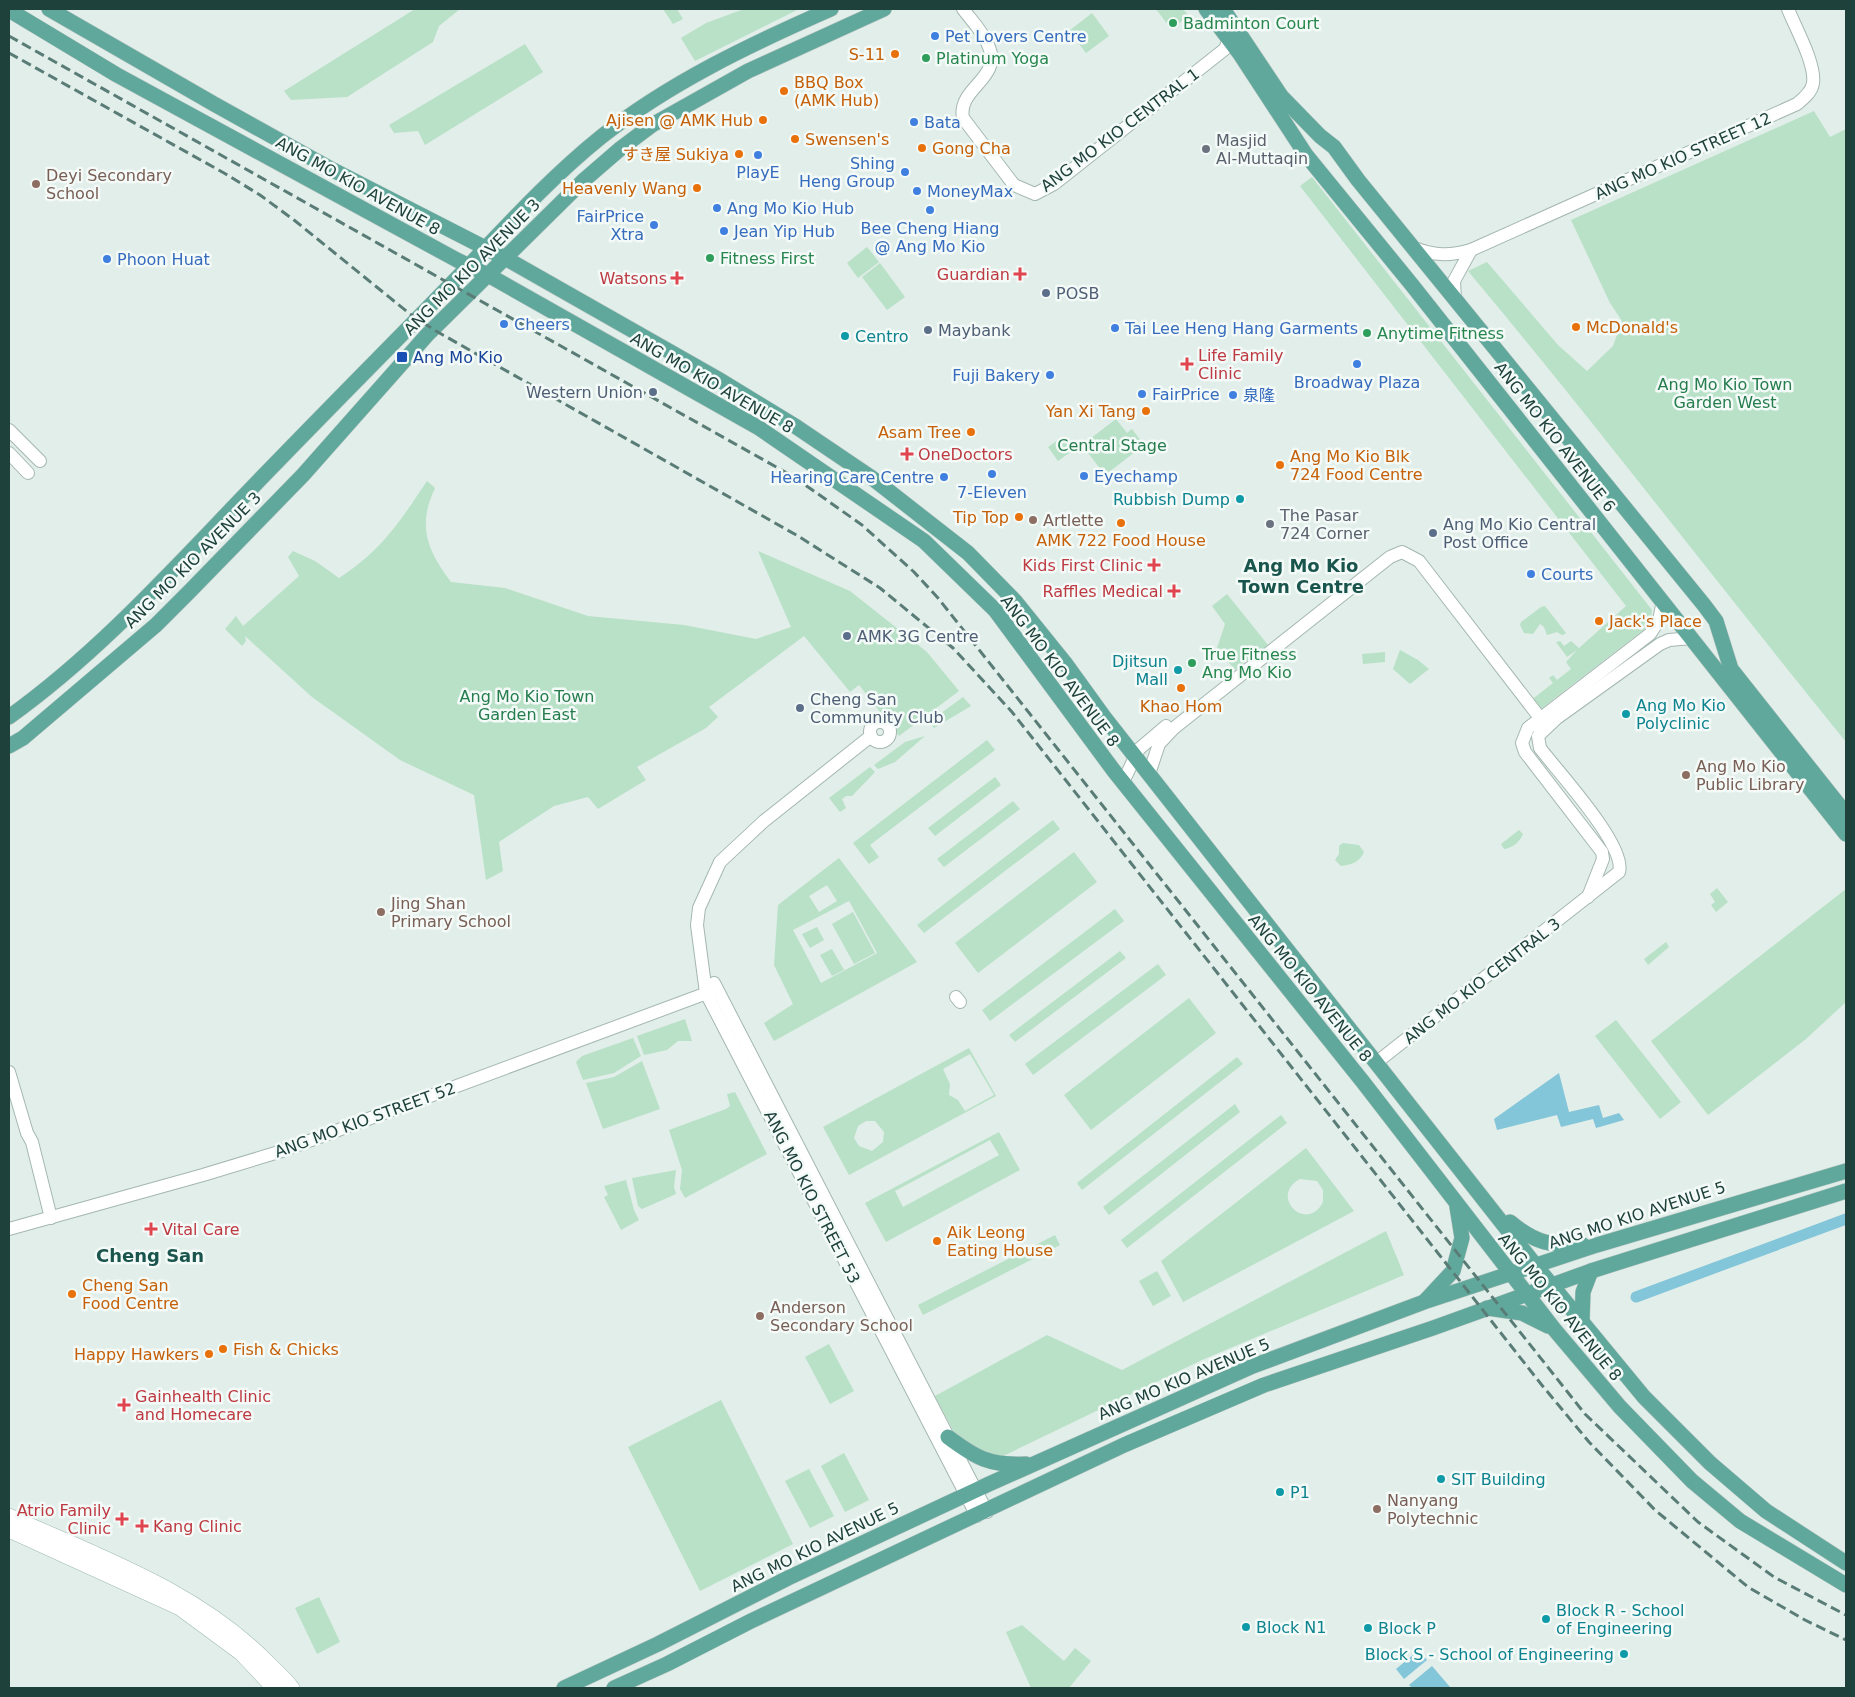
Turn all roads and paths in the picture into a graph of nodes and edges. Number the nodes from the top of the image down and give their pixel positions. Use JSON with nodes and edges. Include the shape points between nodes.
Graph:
{"nodes":[{"id":1,"x":48,"y":9,"type":"edge"},
{"id":2,"x":830,"y":9,"type":"edge"},
{"id":3,"x":884,"y":9,"type":"edge"},
{"id":4,"x":963,"y":9,"type":"edge"},
{"id":5,"x":1206,"y":9,"type":"edge"},
{"id":6,"x":1223,"y":9,"type":"edge"},
{"id":7,"x":1788,"y":9,"type":"edge"},
{"id":8,"x":9,"y":10,"type":"edge"},
{"id":9,"x":1231,"y":47,"type":"junction"},
{"id":10,"x":524,"y":238,"type":"junction"},
{"id":11,"x":1412,"y":246,"type":"junction"},
{"id":12,"x":486,"y":248,"type":"junction"},
{"id":13,"x":1471,"y":250,"type":"junction"},
{"id":14,"x":505,"y":258,"type":"junction"},
{"id":15,"x":470,"y":265,"type":"junction"},
{"id":16,"x":530,"y":273,"type":"junction"},
{"id":17,"x":488,"y":275,"type":"junction"},
{"id":18,"x":1455,"y":299,"type":"junction"},
{"id":19,"x":9,"y":430,"type":"edge"},
{"id":20,"x":9,"y":454,"type":"edge"},
{"id":21,"x":40,"y":461,"type":"dead end"},
{"id":22,"x":28,"y":473,"type":"dead end"},
{"id":23,"x":1663,"y":601,"type":"junction"},
{"id":24,"x":1692,"y":638,"type":"junction"},
{"id":25,"x":1230,"y":683,"type":"junction"},
{"id":26,"x":9,"y":717,"type":"edge"},
{"id":27,"x":1540,"y":725,"type":"junction"},
{"id":28,"x":874,"y":739,"type":"dead end"},
{"id":29,"x":9,"y":746,"type":"edge"},
{"id":30,"x":1134,"y":756,"type":"junction"},
{"id":31,"x":1149,"y":774,"type":"junction"},
{"id":32,"x":1123,"y":782,"type":"junction"},
{"id":33,"x":1846,"y":814,"type":"edge"},
{"id":34,"x":1846,"y":834,"type":"edge"},
{"id":35,"x":1221,"y":865,"type":"junction"},
{"id":36,"x":1202,"y":880,"type":"junction"},
{"id":37,"x":1587,"y":900,"type":"junction"},
{"id":38,"x":711,"y":991,"type":"junction"},
{"id":39,"x":1377,"y":1062,"type":"junction"},
{"id":40,"x":9,"y":1072,"type":"edge"},
{"id":41,"x":1846,"y":1171,"type":"edge"},
{"id":42,"x":1846,"y":1191,"type":"edge"},
{"id":43,"x":1456,"y":1204,"type":"junction"},
{"id":44,"x":1493,"y":1209,"type":"junction"},
{"id":45,"x":48,"y":1218,"type":"junction"},
{"id":46,"x":9,"y":1229,"type":"edge"},
{"id":47,"x":1597,"y":1245,"type":"junction"},
{"id":48,"x":1536,"y":1266,"type":"junction"},
{"id":49,"x":1591,"y":1271,"type":"junction"},
{"id":50,"x":1510,"y":1274,"type":"junction"},
{"id":51,"x":1551,"y":1284,"type":"junction"},
{"id":52,"x":1526,"y":1294,"type":"junction"},
{"id":53,"x":1424,"y":1302,"type":"junction"},
{"id":54,"x":1486,"y":1308,"type":"junction"},
{"id":55,"x":1582,"y":1322,"type":"junction"},
{"id":56,"x":1554,"y":1329,"type":"junction"},
{"id":57,"x":948,"y":1437,"type":"junction"},
{"id":58,"x":1035,"y":1464,"type":"junction"},
{"id":59,"x":971,"y":1493,"type":"junction"},
{"id":60,"x":982,"y":1514,"type":"junction"},
{"id":61,"x":9,"y":1516,"type":"edge"},
{"id":62,"x":9,"y":1530,"type":"edge"},
{"id":63,"x":1846,"y":1563,"type":"edge"},
{"id":64,"x":1846,"y":1586,"type":"edge"},
{"id":65,"x":658,"y":1644,"type":"junction"},
{"id":66,"x":667,"y":1664,"type":"junction"},
{"id":67,"x":274,"y":1688,"type":"edge"},
{"id":68,"x":292,"y":1688,"type":"edge"},
{"id":69,"x":564,"y":1688,"type":"edge"},
{"id":70,"x":614,"y":1688,"type":"edge"}],
"edges":[{"from":1,"to":12,"type":"main road","name":"ANG MO KIO AVENUE 8","via":[[222,109]]},
{"from":2,"to":12,"type":"main road","name":"ANG MO KIO AVENUE 3","via":[[738,53],[626,119],[579,156]]},
{"from":3,"to":10,"type":"main road","name":"ANG MO KIO AVENUE 3","via":[[748,70],[652,125],[583,180]]},
{"from":4,"to":9,"type":"street","name":"ANG MO KIO CENTRAL 1","via":[[983,35],[990,48],[992,62],[987,74],[965,99],[963,118],[1014,185],[1035,194],[1054,184]]},
{"from":5,"to":9,"type":"main road","name":"ANG MO KIO AVENUE 6"},
{"from":6,"to":11,"type":"main road","name":"ANG MO KIO AVENUE 6","via":[[1280,96],[1334,147]]},
{"from":7,"to":13,"type":"street","name":"ANG MO KIO STREET 12","via":[[1812,69],[1814,84],[1797,104]]},
{"from":8,"to":15,"type":"main road","name":"ANG MO KIO AVENUE 8","via":[[134,84]]},
{"from":9,"to":23,"type":"main road","name":"ANG MO KIO AVENUE 6","via":[[1306,155]]},
{"from":10,"to":14,"type":"main road","name":"ANG MO KIO AVENUE 3"},
{"from":10,"to":16,"type":"main road","via":[[522,252]]},
{"from":11,"to":13,"type":"street","name":"ANG MO KIO STREET 12","via":[[1434,254]]},
{"from":11,"to":18,"type":"main road","name":"ANG MO KIO AVENUE 6"},
{"from":12,"to":14,"type":"main road","name":"ANG MO KIO AVENUE 8"},
{"from":12,"to":15,"type":"main road","name":"ANG MO KIO AVENUE 3"},
{"from":13,"to":18,"type":"street","via":[[1454,281]]},
{"from":14,"to":16,"type":"main road","name":"ANG MO KIO AVENUE 8"},
{"from":14,"to":17,"type":"main road","name":"ANG MO KIO AVENUE 3"},
{"from":15,"to":17,"type":"main road","name":"ANG MO KIO AVENUE 8"},
{"from":15,"to":26,"type":"main road","name":"ANG MO KIO AVENUE 3","via":[[164,579],[59,679]]},
{"from":16,"to":30,"type":"main road","name":"ANG MO KIO AVENUE 8","via":[[771,410],[872,478],[968,553],[1015,601]]},
{"from":17,"to":29,"type":"main road","name":"ANG MO KIO AVENUE 3","via":[[427,335],[303,475],[176,605],[23,738]]},
{"from":17,"to":32,"type":"main road","name":"ANG MO KIO AVENUE 8","via":[[759,428],[924,541],[995,610]]},
{"from":18,"to":33,"type":"main road","name":"ANG MO KIO AVENUE 6","via":[[1704,605],[1716,621],[1731,669]]},
{"from":19,"to":21,"type":"street"},
{"from":20,"to":22,"type":"street"},
{"from":23,"to":24,"type":"main road","name":"ANG MO KIO AVENUE 6"},
{"from":23,"to":27,"type":"street","via":[[1659,620],[1650,634]]},
{"from":24,"to":27,"type":"street","via":[[1660,644]]},
{"from":24,"to":34,"type":"main road","name":"ANG MO KIO AVENUE 6"},
{"from":25,"to":27,"type":"street","via":[[1390,557],[1402,552],[1419,561]]},
{"from":25,"to":30,"type":"street","via":[[1209,693],[1146,742]]},
{"from":25,"to":31,"type":"street","via":[[1164,738],[1155,751]]},
{"from":27,"to":37,"type":"street","via":[[1528,728],[1522,743],[1525,752],[1599,846],[1603,859]]},
{"from":27,"to":37,"type":"street","name":"ANG MO KIO CENTRAL 3","via":[[1537,740],[1540,748],[1617,851],[1621,866],[1619,872]]},
{"from":28,"to":38,"type":"street","name":"ANG MO KIO STREET 53","via":[[764,821],[720,862],[699,908],[697,925]]},
{"from":30,"to":31,"type":"main road","name":"ANG MO KIO AVENUE 8"},
{"from":30,"to":32,"type":"street"},
{"from":31,"to":35,"type":"main road","name":"ANG MO KIO AVENUE 8"},
{"from":32,"to":36,"type":"main road","name":"ANG MO KIO AVENUE 8"},
{"from":35,"to":36,"type":"main road","via":[[1207,864],[1201,871]]},
{"from":35,"to":39,"type":"main road","name":"ANG MO KIO AVENUE 8"},
{"from":36,"to":43,"type":"main road","name":"ANG MO KIO AVENUE 8"},
{"from":37,"to":39,"type":"street","name":"ANG MO KIO CENTRAL 3"},
{"from":38,"to":45,"type":"street","name":"ANG MO KIO STREET 52","via":[[290,1148],[203,1176]]},
{"from":38,"to":57,"type":"street","name":"ANG MO KIO STREET 53"},
{"from":38,"to":59,"type":"street","name":"ANG MO KIO STREET 53"},
{"from":39,"to":44,"type":"main road","name":"ANG MO KIO AVENUE 8"},
{"from":40,"to":45,"type":"street","via":[[32,1142]]},
{"from":41,"to":47,"type":"main road","name":"ANG MO KIO AVENUE 5"},
{"from":42,"to":49,"type":"main road"},
{"from":43,"to":50,"type":"main road","name":"ANG MO KIO AVENUE 8"},
{"from":43,"to":53,"type":"main road","via":[[1462,1238],[1453,1271]]},
{"from":44,"to":47,"type":"main road","via":[[1527,1236],[1543,1242],[1559,1246]]},
{"from":44,"to":48,"type":"main road","name":"ANG MO KIO AVENUE 8"},
{"from":45,"to":46,"type":"street","name":"ANG MO KIO STREET 52"},
{"from":47,"to":48,"type":"main road","name":"ANG MO KIO AVENUE 5"},
{"from":48,"to":50,"type":"main road","name":"ANG MO KIO AVENUE 5"},
{"from":48,"to":51,"type":"main road","name":"ANG MO KIO AVENUE 8"},
{"from":49,"to":51,"type":"main road"},
{"from":49,"to":55,"type":"main road","via":[[1583,1292]]},
{"from":50,"to":52,"type":"main road","name":"ANG MO KIO AVENUE 8"},
{"from":50,"to":53,"type":"main road","name":"ANG MO KIO AVENUE 5"},
{"from":51,"to":52,"type":"main road"},
{"from":51,"to":55,"type":"main road","name":"ANG MO KIO AVENUE 8"},
{"from":52,"to":54,"type":"main road"},
{"from":52,"to":56,"type":"main road","name":"ANG MO KIO AVENUE 8"},
{"from":53,"to":58,"type":"main road","name":"ANG MO KIO AVENUE 5","via":[[1253,1366]]},
{"from":54,"to":56,"type":"main road","via":[[1522,1314]]},
{"from":54,"to":60,"type":"main road","via":[[1256,1389],[1124,1445]]},
{"from":55,"to":63,"type":"main road","name":"ANG MO KIO AVENUE 8","via":[[1644,1397],[1710,1463],[1766,1511]]},
{"from":56,"to":64,"type":"main road","name":"ANG MO KIO AVENUE 8","via":[[1620,1408],[1692,1481],[1740,1521]]},
{"from":57,"to":58,"type":"main road","via":[[986,1462]]},
{"from":57,"to":59,"type":"street","name":"ANG MO KIO STREET 53"},
{"from":58,"to":59,"type":"main road","name":"ANG MO KIO AVENUE 5"},
{"from":59,"to":60,"type":"street","name":"ANG MO KIO STREET 53"},
{"from":59,"to":65,"type":"main road","name":"ANG MO KIO AVENUE 5","via":[[788,1578]]},
{"from":60,"to":66,"type":"main road","via":[[751,1621]]},
{"from":61,"to":68,"type":"main road","via":[[185,1598],[228,1626]]},
{"from":62,"to":67,"type":"main road","via":[[180,1608],[241,1653]]},
{"from":65,"to":66,"type":"main road","via":[[655,1656],[659,1662]]},
{"from":65,"to":69,"type":"main road","name":"ANG MO KIO AVENUE 5"},
{"from":66,"to":70,"type":"main road"}]}
